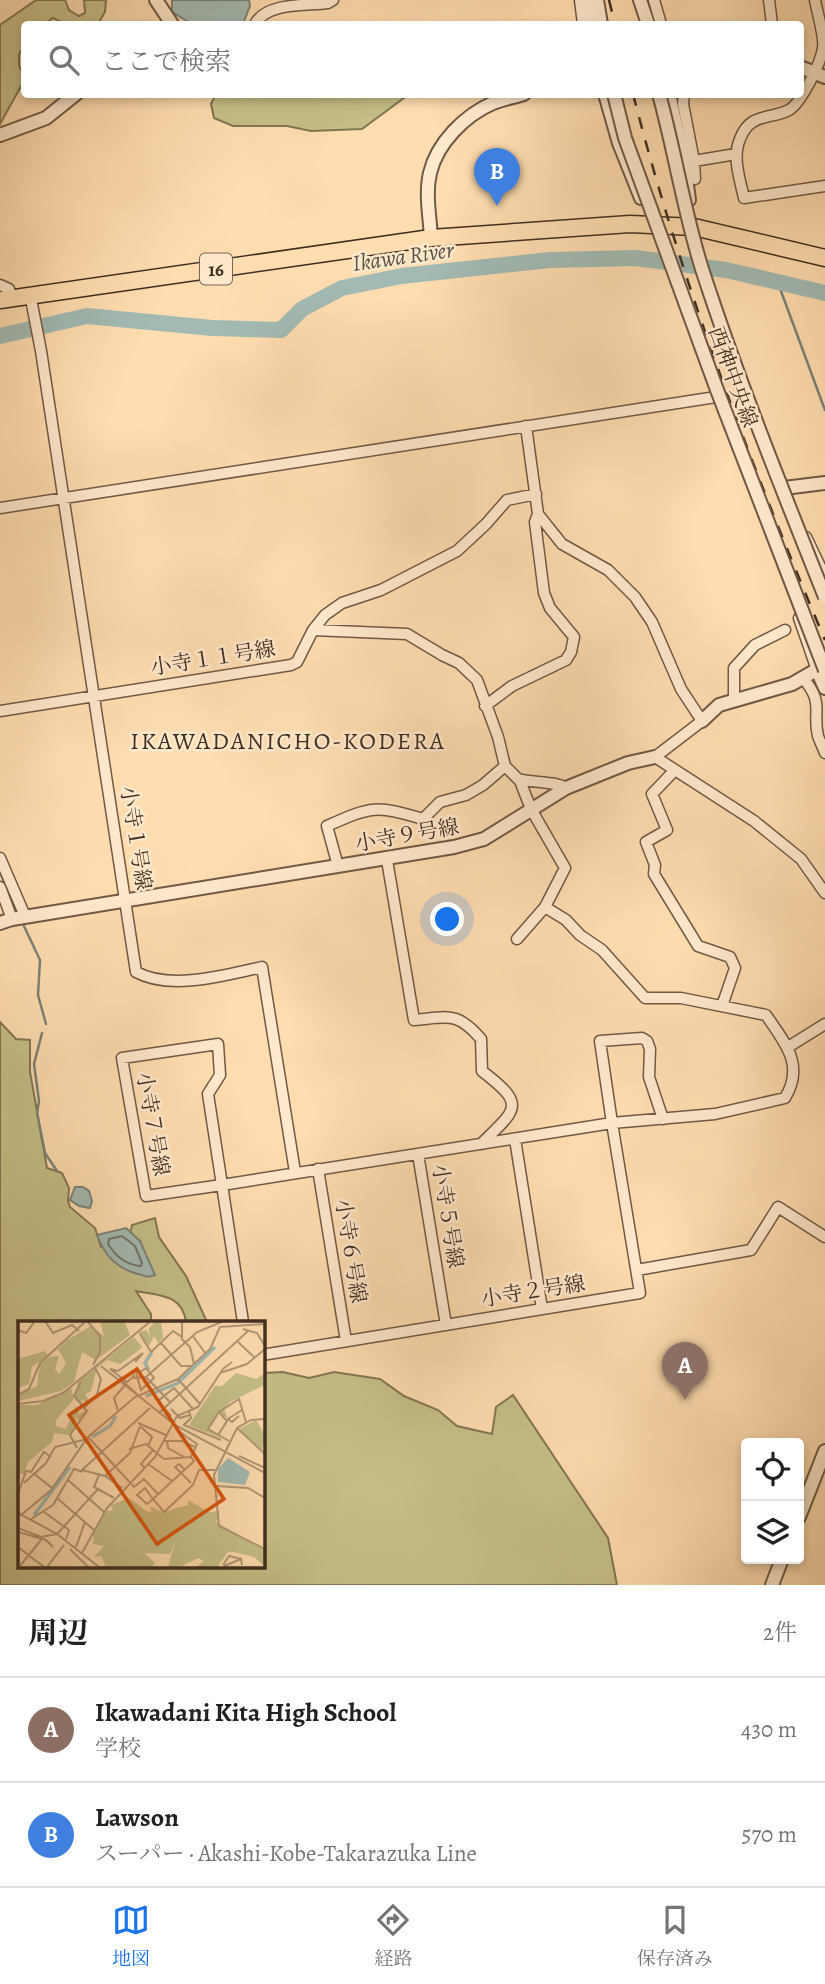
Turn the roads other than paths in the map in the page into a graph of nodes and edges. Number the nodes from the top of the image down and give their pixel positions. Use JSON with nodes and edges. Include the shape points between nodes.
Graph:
{"nodes":[{"id":1,"x":156,"y":0,"type":"edge"},
{"id":2,"x":334,"y":0,"type":"edge"},
{"id":3,"x":632,"y":0,"type":"edge"},
{"id":4,"x":640,"y":0,"type":"edge"},
{"id":5,"x":654,"y":0,"type":"edge"},
{"id":6,"x":769,"y":0,"type":"edge"},
{"id":7,"x":815,"y":0,"type":"edge"},
{"id":8,"x":590,"y":3,"type":"edge"},
{"id":9,"x":170,"y":21,"type":"edge"},
{"id":10,"x":257,"y":21,"type":"edge"},
{"id":11,"x":584,"y":21,"type":"edge"},
{"id":12,"x":591,"y":21,"type":"edge"},
{"id":13,"x":599,"y":21,"type":"edge"},
{"id":14,"x":644,"y":21,"type":"edge"},
{"id":15,"x":645,"y":21,"type":"edge"},
{"id":16,"x":660,"y":21,"type":"edge"},
{"id":17,"x":772,"y":21,"type":"edge"},
{"id":18,"x":824,"y":47,"type":"edge"},
{"id":19,"x":819,"y":75,"type":"edge"},
{"id":20,"x":804,"y":95,"type":"edge"},
{"id":21,"x":71,"y":98,"type":"edge"},
{"id":22,"x":511,"y":98,"type":"edge"},
{"id":23,"x":606,"y":98,"type":"edge"},
{"id":24,"x":615,"y":98,"type":"edge"},
{"id":25,"x":660,"y":98,"type":"edge"},
{"id":26,"x":670,"y":98,"type":"edge"},
{"id":27,"x":684,"y":98,"type":"edge"},
{"id":28,"x":802,"y":98,"type":"edge"},
{"id":29,"x":0,"y":135,"type":"edge"},
{"id":30,"x":736,"y":154,"type":"junction"},
{"id":31,"x":689,"y":162,"type":"junction"},
{"id":32,"x":695,"y":179,"type":"dead end"},
{"id":33,"x":825,"y":186,"type":"edge"},
{"id":34,"x":655,"y":229,"type":"junction"},
{"id":35,"x":696,"y":234,"type":"junction"},
{"id":36,"x":431,"y":238,"type":"junction"},
{"id":37,"x":825,"y":258,"type":"edge"},
{"id":38,"x":0,"y":285,"type":"edge"},
{"id":39,"x":5,"y":299,"type":"edge"},
{"id":40,"x":31,"y":300,"type":"junction"},
{"id":41,"x":716,"y":397,"type":"junction"},
{"id":42,"x":526,"y":426,"type":"junction"},
{"id":43,"x":825,"y":483,"type":"edge"},
{"id":44,"x":784,"y":488,"type":"junction"},
{"id":45,"x":536,"y":494,"type":"junction"},
{"id":46,"x":63,"y":498,"type":"junction"},
{"id":47,"x":0,"y":508,"type":"edge"},
{"id":48,"x":538,"y":514,"type":"junction"},
{"id":49,"x":825,"y":578,"type":"edge"},
{"id":50,"x":825,"y":597,"type":"edge"},
{"id":51,"x":313,"y":630,"type":"junction"},
{"id":52,"x":785,"y":630,"type":"dead end"},
{"id":53,"x":822,"y":669,"type":"edge"},
{"id":54,"x":803,"y":678,"type":"junction"},
{"id":55,"x":825,"y":688,"type":"edge"},
{"id":56,"x":95,"y":696,"type":"junction"},
{"id":57,"x":734,"y":699,"type":"junction"},
{"id":58,"x":485,"y":706,"type":"junction"},
{"id":59,"x":0,"y":710,"type":"edge"},
{"id":60,"x":702,"y":721,"type":"junction"},
{"id":61,"x":825,"y":753,"type":"edge"},
{"id":62,"x":655,"y":757,"type":"junction"},
{"id":63,"x":505,"y":766,"type":"junction"},
{"id":64,"x":674,"y":771,"type":"junction"},
{"id":65,"x":518,"y":779,"type":"junction"},
{"id":66,"x":566,"y":788,"type":"junction"},
{"id":67,"x":531,"y":808,"type":"junction"},
{"id":68,"x":0,"y":858,"type":"edge"},
{"id":69,"x":387,"y":860,"type":"junction"},
{"id":70,"x":338,"y":866,"type":"junction"},
{"id":71,"x":0,"y":887,"type":"edge"},
{"id":72,"x":825,"y":893,"type":"edge"},
{"id":73,"x":125,"y":899,"type":"junction"},
{"id":74,"x":545,"y":907,"type":"junction"},
{"id":75,"x":25,"y":916,"type":"junction"},
{"id":76,"x":6,"y":921,"type":"edge"},
{"id":77,"x":517,"y":939,"type":"dead end"},
{"id":78,"x":722,"y":1006,"type":"junction"},
{"id":79,"x":825,"y":1024,"type":"edge"},
{"id":80,"x":788,"y":1047,"type":"junction"},
{"id":81,"x":663,"y":1119,"type":"junction"},
{"id":82,"x":612,"y":1123,"type":"junction"},
{"id":83,"x":514,"y":1139,"type":"junction"},
{"id":84,"x":481,"y":1144,"type":"junction"},
{"id":85,"x":418,"y":1154,"type":"junction"},
{"id":86,"x":318,"y":1169,"type":"junction"},
{"id":87,"x":295,"y":1172,"type":"junction"},
{"id":88,"x":222,"y":1185,"type":"junction"},
{"id":89,"x":825,"y":1237,"type":"edge"},
{"id":90,"x":638,"y":1270,"type":"junction"},
{"id":91,"x":542,"y":1309,"type":"junction"},
{"id":92,"x":243,"y":1321,"type":"edge"},
{"id":93,"x":446,"y":1325,"type":"junction"},
{"id":94,"x":346,"y":1340,"type":"junction"},
{"id":95,"x":264,"y":1355,"type":"edge"},
{"id":96,"x":825,"y":1451,"type":"edge"},
{"id":97,"x":804,"y":1504,"type":"edge"},
{"id":98,"x":780,"y":1564,"type":"edge"},
{"id":99,"x":772,"y":1585,"type":"edge"}],
"edges":[{"from":1,"to":9,"type":"street"},
{"from":2,"to":10,"type":"street","via":[[270,10]]},
{"from":3,"to":14,"type":"street"},
{"from":4,"to":15,"type":"street"},
{"from":5,"to":16,"type":"street"},
{"from":6,"to":17,"type":"street"},
{"from":7,"to":18,"type":"street"},
{"from":8,"to":11,"type":"street"},
{"from":8,"to":12,"type":"street"},
{"from":8,"to":13,"type":"street"},
{"from":18,"to":19,"type":"street"},
{"from":19,"to":20,"type":"street"},
{"from":21,"to":29,"type":"street","via":[[46,117]]},
{"from":22,"to":36,"type":"street","via":[[471,116],[439,152],[430,173]]},
{"from":23,"to":34,"type":"street","via":[[619,143]]},
{"from":24,"to":53,"type":"street","name":"西神中央線","bridge":true,"via":[[625,138]]},
{"from":25,"to":50,"type":"street","name":"西神中央線","bridge":true,"via":[[703,270],[744,391]]},
{"from":26,"to":31,"type":"street"},
{"from":27,"to":31,"type":"street"},
{"from":28,"to":30,"type":"street","via":[[788,110],[752,122],[740,137]]},
{"from":30,"to":31,"type":"street"},
{"from":30,"to":33,"type":"street","via":[[744,198]]},
{"from":31,"to":32,"type":"street"},
{"from":31,"to":35,"type":"street"},
{"from":34,"to":35,"type":"main road","number":"16"},
{"from":34,"to":36,"type":"main road","number":"16"},
{"from":34,"to":41,"type":"street","name":"西神中央線","bridge":true},
{"from":35,"to":37,"type":"main road","number":"16"},
{"from":35,"to":44,"type":"street","name":"西神中央線","bridge":true},
{"from":36,"to":40,"type":"main road","number":"16"},
{"from":38,"to":39,"type":"street","via":[[9,289]]},
{"from":39,"to":40,"type":"main road","number":"16"},
{"from":40,"to":46,"type":"street","name":"小寺１号線"},
{"from":41,"to":42,"type":"street"},
{"from":41,"to":53,"type":"street","name":"西神中央線"},
{"from":42,"to":45,"type":"street"},
{"from":42,"to":46,"type":"street"},
{"from":43,"to":44,"type":"street"},
{"from":44,"to":49,"type":"street","name":"西神中央線"},
{"from":45,"to":48,"type":"street"},
{"from":45,"to":51,"type":"street","name":"小寺１１号線","via":[[507,500],[457,551],[381,590],[342,603]]},
{"from":46,"to":47,"type":"street"},
{"from":46,"to":56,"type":"street","name":"小寺１号線"},
{"from":48,"to":58,"type":"street","via":[[535,522],[544,593],[574,637],[571,652],[566,660],[512,686]]},
{"from":48,"to":60,"type":"street","via":[[562,544],[608,570],[635,597]]},
{"from":51,"to":56,"type":"street","name":"小寺１１号線","via":[[291,665]]},
{"from":51,"to":58,"type":"street","via":[[407,634],[459,663],[477,680]]},
{"from":52,"to":57,"type":"street","via":[[755,645],[734,668]]},
{"from":53,"to":54,"type":"street","name":"小寺９号線"},
{"from":53,"to":55,"type":"street"},
{"from":54,"to":57,"type":"street","name":"小寺９号線"},
{"from":54,"to":61,"type":"street","via":[[821,704],[818,734]]},
{"from":56,"to":59,"type":"street","name":"小寺１１号線"},
{"from":56,"to":73,"type":"street","name":"小寺１号線"},
{"from":57,"to":60,"type":"street","name":"小寺９号線","via":[[719,705]]},
{"from":58,"to":63,"type":"street"},
{"from":60,"to":62,"type":"street","name":"小寺９号線"},
{"from":62,"to":64,"type":"street"},
{"from":62,"to":66,"type":"street","name":"小寺９号線"},
{"from":63,"to":65,"type":"street"},
{"from":63,"to":70,"type":"street","via":[[466,795],[440,802],[424,819],[389,808],[369,809],[327,826]]},
{"from":64,"to":72,"type":"street","via":[[754,821],[801,859]]},
{"from":64,"to":78,"type":"street","via":[[652,794],[667,830],[646,842],[656,865],[654,874],[698,946],[730,957],[735,968]]},
{"from":65,"to":66,"type":"street"},
{"from":65,"to":67,"type":"street"},
{"from":66,"to":67,"type":"street","name":"小寺９号線"},
{"from":67,"to":69,"type":"street","name":"小寺９号線","via":[[484,839]]},
{"from":67,"to":74,"type":"street","via":[[565,868]]},
{"from":68,"to":75,"type":"street"},
{"from":69,"to":70,"type":"street","name":"小寺９号線"},
{"from":69,"to":84,"type":"street","via":[[414,1020],[448,1017],[467,1022],[481,1039],[482,1071],[513,1100],[502,1124]]},
{"from":70,"to":73,"type":"street","name":"小寺９号線"},
{"from":71,"to":76,"type":"street"},
{"from":73,"to":75,"type":"street","name":"小寺９号線"},
{"from":73,"to":87,"type":"street","name":"小寺１号線","via":[[136,972],[150,980],[205,979],[262,967]]},
{"from":74,"to":77,"type":"street"},
{"from":74,"to":78,"type":"street","via":[[602,950],[645,998],[681,998]]},
{"from":75,"to":76,"type":"street","name":"小寺９号線"},
{"from":78,"to":80,"type":"street","via":[[766,1015]]},
{"from":79,"to":80,"type":"street"},
{"from":80,"to":81,"type":"street","via":[[793,1084],[785,1098],[715,1114]]},
{"from":81,"to":82,"type":"street"},
{"from":81,"to":82,"type":"street","via":[[649,1077],[647,1041],[600,1041]]},
{"from":82,"to":83,"type":"street"},
{"from":82,"to":90,"type":"street"},
{"from":83,"to":84,"type":"street"},
{"from":83,"to":91,"type":"street"},
{"from":84,"to":85,"type":"street"},
{"from":85,"to":86,"type":"street"},
{"from":85,"to":93,"type":"street","name":"小寺５号線"},
{"from":86,"to":87,"type":"street"},
{"from":86,"to":94,"type":"street","name":"小寺６号線"},
{"from":87,"to":88,"type":"street"},
{"from":88,"to":88,"type":"street","name":"小寺７号線","via":[[208,1094],[220,1075],[218,1044],[122,1058],[146,1196]]},
{"from":88,"to":92,"type":"street"},
{"from":89,"to":90,"type":"street","via":[[778,1207],[751,1250]]},
{"from":90,"to":91,"type":"street","name":"小寺２号線","via":[[640,1293]]},
{"from":91,"to":93,"type":"street","name":"小寺２号線"},
{"from":93,"to":94,"type":"street","name":"小寺２号線"},
{"from":94,"to":95,"type":"street","name":"小寺２号線"},
{"from":96,"to":97,"type":"street"},
{"from":98,"to":99,"type":"street"}]}
